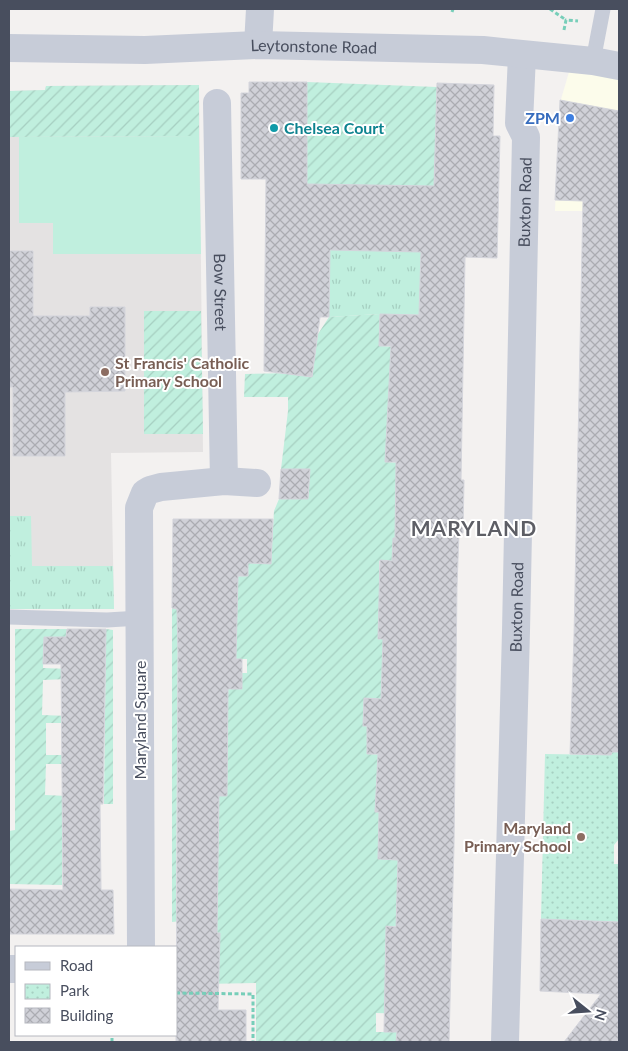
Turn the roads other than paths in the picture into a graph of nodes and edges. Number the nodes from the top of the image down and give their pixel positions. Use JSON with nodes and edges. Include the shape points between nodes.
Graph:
{"nodes":[{"id":1,"x":260,"y":9,"type":"edge"},
{"id":2,"x":603,"y":9,"type":"edge"},
{"id":3,"x":258,"y":45,"type":"junction"},
{"id":4,"x":9,"y":48,"type":"edge"},
{"id":5,"x":522,"y":54,"type":"junction"},
{"id":6,"x":593,"y":61,"type":"junction"},
{"id":7,"x":619,"y":66,"type":"edge"},
{"id":8,"x":217,"y":103,"type":"dead end"},
{"id":9,"x":224,"y":481,"type":"junction"},
{"id":10,"x":258,"y":484,"type":"dead end"},
{"id":11,"x":9,"y":617,"type":"edge"},
{"id":12,"x":140,"y":618,"type":"junction"},
{"id":13,"x":141,"y":946,"type":"edge"},
{"id":14,"x":505,"y":1042,"type":"edge"}],
"edges":[{"from":1,"to":3,"type":"street"},
{"from":2,"to":6,"type":"lane"},
{"from":3,"to":4,"type":"street","name":"Leytonstone Road","via":[[145,50]]},
{"from":3,"to":5,"type":"street","name":"Leytonstone Road","via":[[483,50]]},
{"from":5,"to":6,"type":"street","name":"Leytonstone Road"},
{"from":5,"to":14,"type":"street","name":"Buxton Road","via":[[519,123],[526,137]]},
{"from":6,"to":7,"type":"street","name":"Leytonstone Road"},
{"from":8,"to":9,"type":"street","name":"Bow Street"},
{"from":9,"to":10,"type":"street"},
{"from":9,"to":12,"type":"street","name":"Maryland Square","via":[[161,487],[145,493],[139,508]]},
{"from":11,"to":12,"type":"lane"},
{"from":12,"to":13,"type":"street","name":"Maryland Square"}]}
